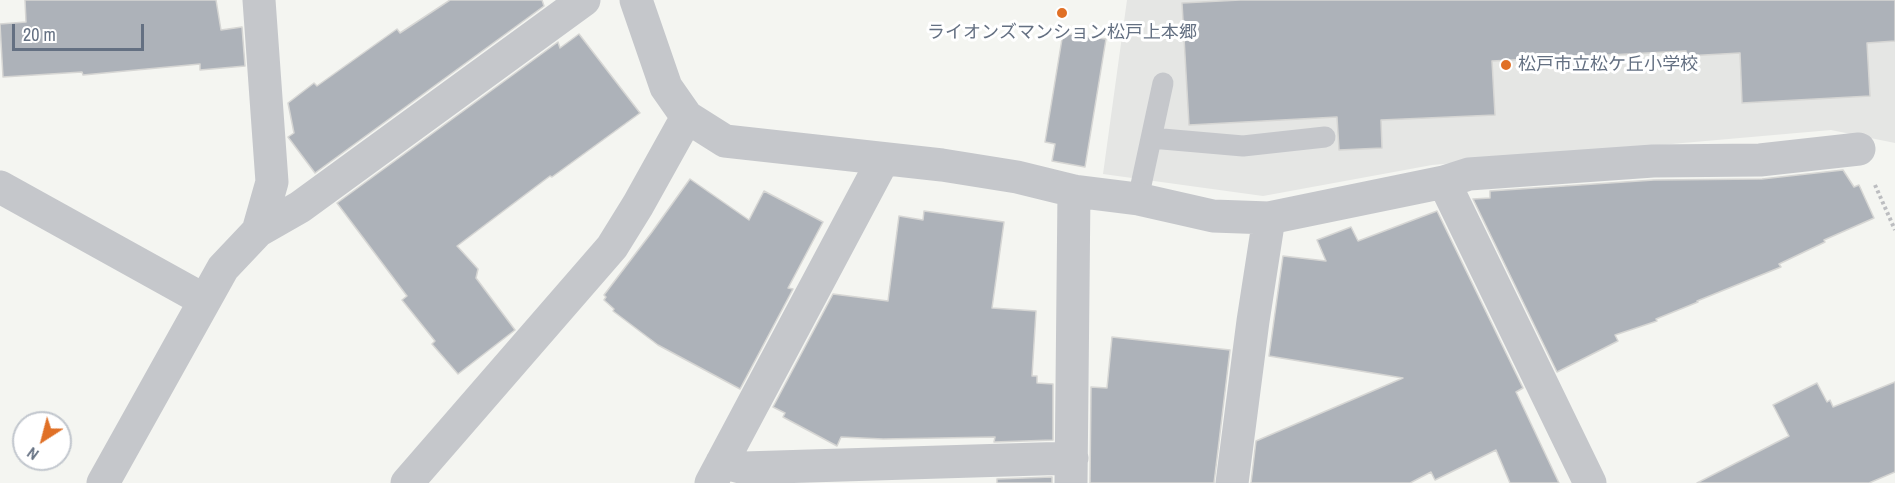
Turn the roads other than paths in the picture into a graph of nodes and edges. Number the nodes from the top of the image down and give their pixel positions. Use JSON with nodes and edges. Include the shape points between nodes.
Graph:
{"nodes":[{"id":1,"x":260,"y":0,"type":"edge"},
{"id":2,"x":584,"y":0,"type":"edge"},
{"id":3,"x":636,"y":0,"type":"edge"},
{"id":4,"x":1162,"y":83,"type":"dead end"},
{"id":5,"x":687,"y":117,"type":"junction"},
{"id":6,"x":1325,"y":137,"type":"dead end"},
{"id":7,"x":1151,"y":138,"type":"junction"},
{"id":8,"x":1859,"y":149,"type":"road end"},
{"id":9,"x":883,"y":159,"type":"junction"},
{"id":10,"x":1444,"y":182,"type":"junction"},
{"id":11,"x":0,"y":187,"type":"edge"},
{"id":12,"x":1074,"y":191,"type":"junction"},
{"id":13,"x":1138,"y":199,"type":"junction"},
{"id":14,"x":1269,"y":218,"type":"junction"},
{"id":15,"x":258,"y":231,"type":"junction"},
{"id":16,"x":204,"y":300,"type":"junction"},
{"id":17,"x":1071,"y":471,"type":"edge"},
{"id":18,"x":716,"y":473,"type":"edge"},
{"id":19,"x":103,"y":483,"type":"edge"},
{"id":20,"x":406,"y":483,"type":"edge"},
{"id":21,"x":1232,"y":483,"type":"edge"},
{"id":22,"x":1590,"y":483,"type":"edge"}],
"edges":[{"from":1,"to":15,"type":"street","via":[[272,182]]},
{"from":2,"to":15,"type":"street","via":[[300,207]]},
{"from":3,"to":5,"type":"street","via":[[666,87]]},
{"from":4,"to":7,"type":"lane"},
{"from":5,"to":9,"type":"street","via":[[725,141]]},
{"from":5,"to":20,"type":"street","via":[[612,247]]},
{"from":6,"to":7,"type":"lane","via":[[1244,146]]},
{"from":7,"to":13,"type":"lane"},
{"from":8,"to":10,"type":"street","via":[[1760,160],[1653,161],[1469,174]]},
{"from":9,"to":12,"type":"street","via":[[1017,177]]},
{"from":9,"to":18,"type":"street"},
{"from":10,"to":14,"type":"street"},
{"from":10,"to":22,"type":"street"},
{"from":11,"to":16,"type":"street"},
{"from":12,"to":13,"type":"street"},
{"from":12,"to":17,"type":"street"},
{"from":13,"to":14,"type":"street","via":[[1213,216]]},
{"from":14,"to":21,"type":"street"},
{"from":15,"to":16,"type":"street","via":[[223,268]]},
{"from":16,"to":19,"type":"street"},
{"from":17,"to":18,"type":"street","via":[[744,468]]}]}
